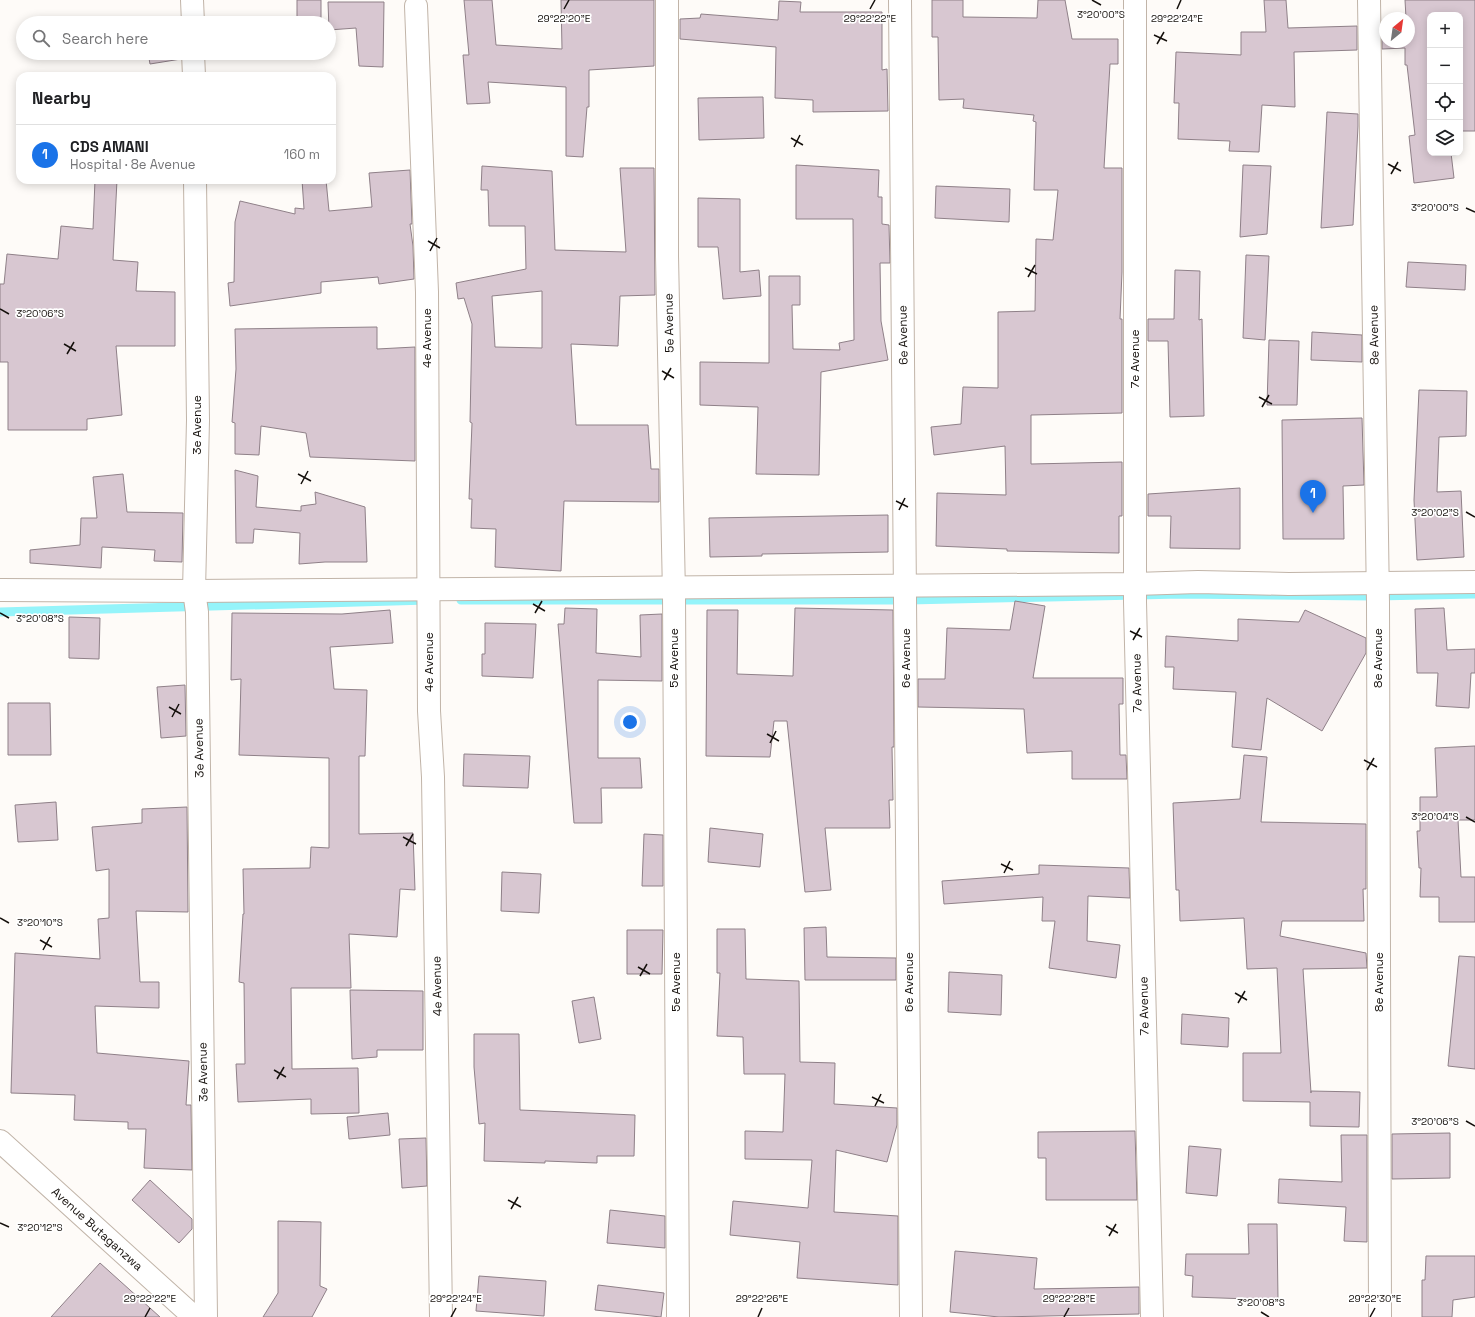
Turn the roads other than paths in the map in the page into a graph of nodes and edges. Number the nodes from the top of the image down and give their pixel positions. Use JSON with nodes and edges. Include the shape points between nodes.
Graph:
{"nodes":[{"id":1,"x":192,"y":0,"type":"edge"},
{"id":2,"x":667,"y":0,"type":"edge"},
{"id":3,"x":900,"y":0,"type":"edge"},
{"id":4,"x":1135,"y":0,"type":"edge"},
{"id":5,"x":1369,"y":0,"type":"edge"},
{"id":6,"x":416,"y":6,"type":"dead end"},
{"id":7,"x":193,"y":16,"type":"edge"},
{"id":8,"x":194,"y":60,"type":"edge"},
{"id":9,"x":194,"y":72,"type":"edge"},
{"id":10,"x":195,"y":184,"type":"edge"},
{"id":11,"x":1475,"y":582,"type":"edge"},
{"id":12,"x":0,"y":590,"type":"edge"},
{"id":13,"x":1377,"y":591,"type":"junction"},
{"id":14,"x":1135,"y":593,"type":"junction"},
{"id":15,"x":906,"y":595,"type":"junction"},
{"id":16,"x":673,"y":596,"type":"junction"},
{"id":17,"x":429,"y":597,"type":"junction"},
{"id":18,"x":195,"y":601,"type":"junction"},
{"id":19,"x":0,"y":1141,"type":"edge"},
{"id":20,"x":194,"y":1317,"type":"edge"},
{"id":21,"x":206,"y":1317,"type":"edge"},
{"id":22,"x":441,"y":1317,"type":"edge"},
{"id":23,"x":678,"y":1317,"type":"edge"},
{"id":24,"x":911,"y":1317,"type":"edge"},
{"id":25,"x":1152,"y":1317,"type":"edge"},
{"id":26,"x":1380,"y":1317,"type":"edge"}],
"edges":[{"from":1,"to":7,"type":"street"},
{"from":2,"to":16,"type":"street","name":"5e Avenue"},
{"from":3,"to":15,"type":"street","name":"6e Avenue"},
{"from":4,"to":14,"type":"street","name":"7e Avenue"},
{"from":5,"to":13,"type":"street","name":"8e Avenue"},
{"from":6,"to":17,"type":"street","name":"4e Avenue","via":[[427,292]]},
{"from":8,"to":9,"type":"street"},
{"from":10,"to":18,"type":"street","name":"3e Avenue","via":[[198,420]]},
{"from":11,"to":13,"type":"street"},
{"from":12,"to":18,"type":"street"},
{"from":13,"to":14,"type":"street","via":[[1289,584],[1198,582]]},
{"from":13,"to":26,"type":"street","name":"8e Avenue"},
{"from":14,"to":15,"type":"street"},
{"from":14,"to":25,"type":"street","name":"7e Avenue"},
{"from":15,"to":16,"type":"street"},
{"from":15,"to":24,"type":"street","name":"6e Avenue"},
{"from":16,"to":17,"type":"street"},
{"from":16,"to":23,"type":"street","name":"5e Avenue"},
{"from":17,"to":18,"type":"street"},
{"from":17,"to":22,"type":"street","name":"4e Avenue"},
{"from":18,"to":21,"type":"street","name":"3e Avenue"},
{"from":19,"to":20,"type":"street","name":"Avenue Butaganzwa"}]}
